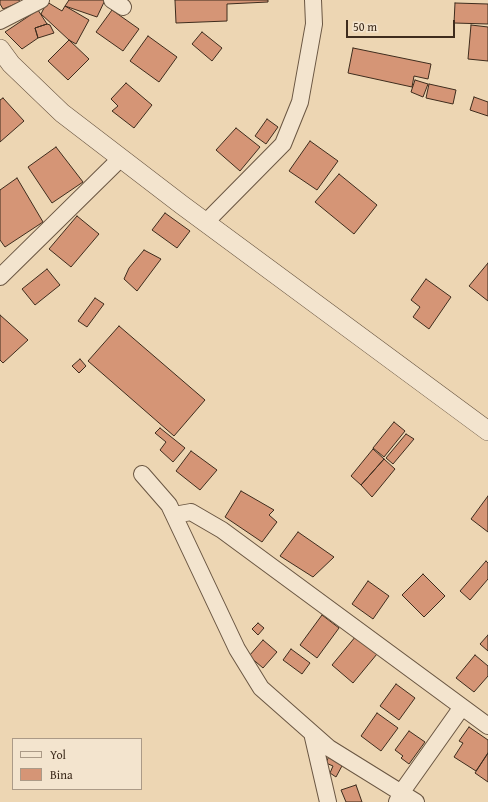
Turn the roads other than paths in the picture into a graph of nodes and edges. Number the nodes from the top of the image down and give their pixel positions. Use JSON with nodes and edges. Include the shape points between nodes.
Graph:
{"nodes":[{"id":1,"x":41,"y":0,"type":"edge"},
{"id":2,"x":313,"y":0,"type":"edge"},
{"id":3,"x":0,"y":21,"type":"edge"},
{"id":4,"x":0,"y":49,"type":"edge"},
{"id":5,"x":121,"y":158,"type":"junction"},
{"id":6,"x":206,"y":222,"type":"junction"},
{"id":7,"x":2,"y":270,"type":"edge"},
{"id":8,"x":488,"y":431,"type":"edge"},
{"id":9,"x":142,"y":474,"type":"dead end"},
{"id":10,"x":174,"y":515,"type":"junction"},
{"id":11,"x":462,"y":707,"type":"junction"},
{"id":12,"x":488,"y":726,"type":"edge"},
{"id":13,"x":312,"y":733,"type":"junction"},
{"id":14,"x":399,"y":797,"type":"edge"},
{"id":15,"x":328,"y":802,"type":"edge"},
{"id":16,"x":416,"y":802,"type":"edge"}],
"edges":[{"from":1,"to":3,"type":"street"},
{"from":2,"to":6,"type":"street","via":[[314,24],[300,102],[283,144]]},
{"from":4,"to":5,"type":"street","via":[[11,64],[62,113]]},
{"from":5,"to":6,"type":"street"},
{"from":5,"to":7,"type":"street"},
{"from":6,"to":8,"type":"street"},
{"from":9,"to":10,"type":"street","via":[[169,505]]},
{"from":10,"to":11,"type":"street","via":[[191,512],[222,530]]},
{"from":10,"to":13,"type":"street","via":[[237,649],[261,688]]},
{"from":11,"to":12,"type":"street"},
{"from":11,"to":14,"type":"street"},
{"from":13,"to":14,"type":"street","via":[[329,748]]},
{"from":13,"to":15,"type":"street"},
{"from":14,"to":16,"type":"street"}]}
